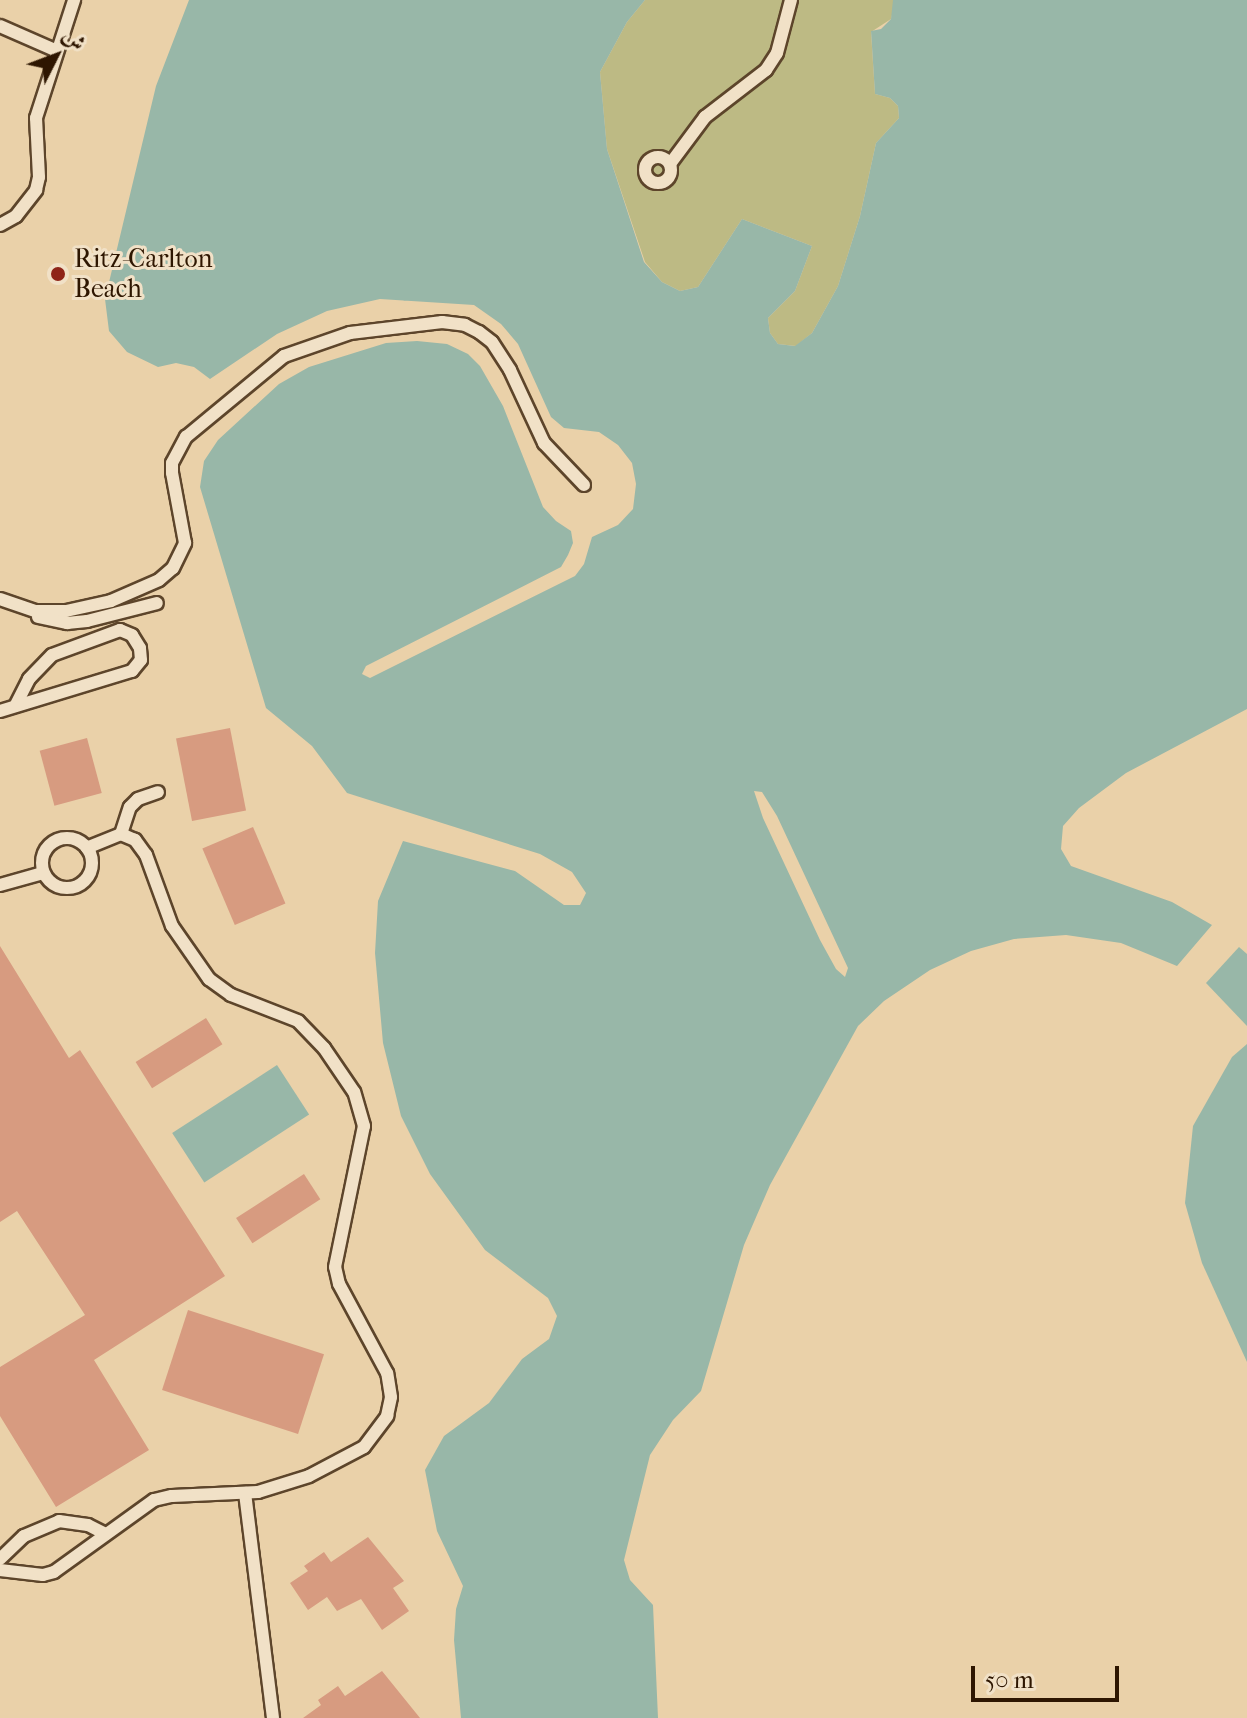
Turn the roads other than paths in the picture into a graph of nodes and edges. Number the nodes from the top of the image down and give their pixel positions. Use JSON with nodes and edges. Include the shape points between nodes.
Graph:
{"nodes":[{"id":1,"x":74,"y":0,"type":"edge"},
{"id":2,"x":791,"y":0,"type":"edge"},
{"id":3,"x":0,"y":26,"type":"edge"},
{"id":4,"x":57,"y":51,"type":"junction"},
{"id":5,"x":670,"y":164,"type":"dead end"},
{"id":6,"x":0,"y":225,"type":"edge"},
{"id":7,"x":584,"y":485,"type":"dead end"},
{"id":8,"x":126,"y":596,"type":"junction"},
{"id":9,"x":0,"y":599,"type":"edge"},
{"id":10,"x":157,"y":603,"type":"dead end"},
{"id":11,"x":0,"y":609,"type":"edge"},
{"id":12,"x":132,"y":609,"type":"junction"},
{"id":13,"x":15,"y":706,"type":"junction"},
{"id":14,"x":0,"y":711,"type":"edge"},
{"id":15,"x":158,"y":792,"type":"dead end"},
{"id":16,"x":121,"y":834,"type":"junction"},
{"id":17,"x":87,"y":848,"type":"junction"},
{"id":18,"x":43,"y":873,"type":"junction"},
{"id":19,"x":0,"y":885,"type":"edge"},
{"id":20,"x":245,"y":1493,"type":"junction"},
{"id":21,"x":106,"y":1534,"type":"junction"},
{"id":22,"x":0,"y":1559,"type":"edge"},
{"id":23,"x":0,"y":1570,"type":"edge"},
{"id":24,"x":273,"y":1718,"type":"edge"}],
"edges":[{"from":1,"to":4,"type":"lane"},
{"from":2,"to":5,"type":"lane","via":[[777,53],[766,70],[705,117]]},
{"from":3,"to":4,"type":"lane"},
{"from":4,"to":6,"type":"lane","via":[[36,118],[36,190],[16,216]]},
{"from":7,"to":8,"type":"lane","via":[[544,443],[506,363],[479,332],[442,322],[350,333],[284,356],[186,437],[172,463],[185,543],[182,555],[159,580]]},
{"from":8,"to":9,"type":"lane","via":[[51,612]]},
{"from":8,"to":12,"type":"lane"},
{"from":10,"to":12,"type":"lane"},
{"from":11,"to":12,"type":"lane","via":[[67,623]]},
{"from":13,"to":13,"type":"lane","via":[[132,671],[141,660],[140,648],[132,635],[120,630],[52,655],[29,679]]},
{"from":13,"to":14,"type":"lane"},
{"from":15,"to":16,"type":"lane","via":[[130,807]]},
{"from":16,"to":17,"type":"lane"},
{"from":16,"to":20,"type":"lane","via":[[135,840],[146,855],[172,926],[209,979],[231,995],[298,1021],[312,1033],[354,1092],[364,1126],[335,1267],[387,1373],[387,1416],[364,1447],[309,1476]]},
{"from":17,"to":18,"type":"lane","via":[[75,839],[61,838],[48,845],[41,859]]},
{"from":17,"to":18,"type":"lane","via":[[91,871],[85,882],[62,888]]},
{"from":18,"to":19,"type":"lane"},
{"from":20,"to":21,"type":"lane","via":[[154,1500]]},
{"from":20,"to":24,"type":"lane"},
{"from":21,"to":22,"type":"lane","via":[[59,1521],[24,1536]]},
{"from":21,"to":23,"type":"lane","via":[[54,1572]]}]}
